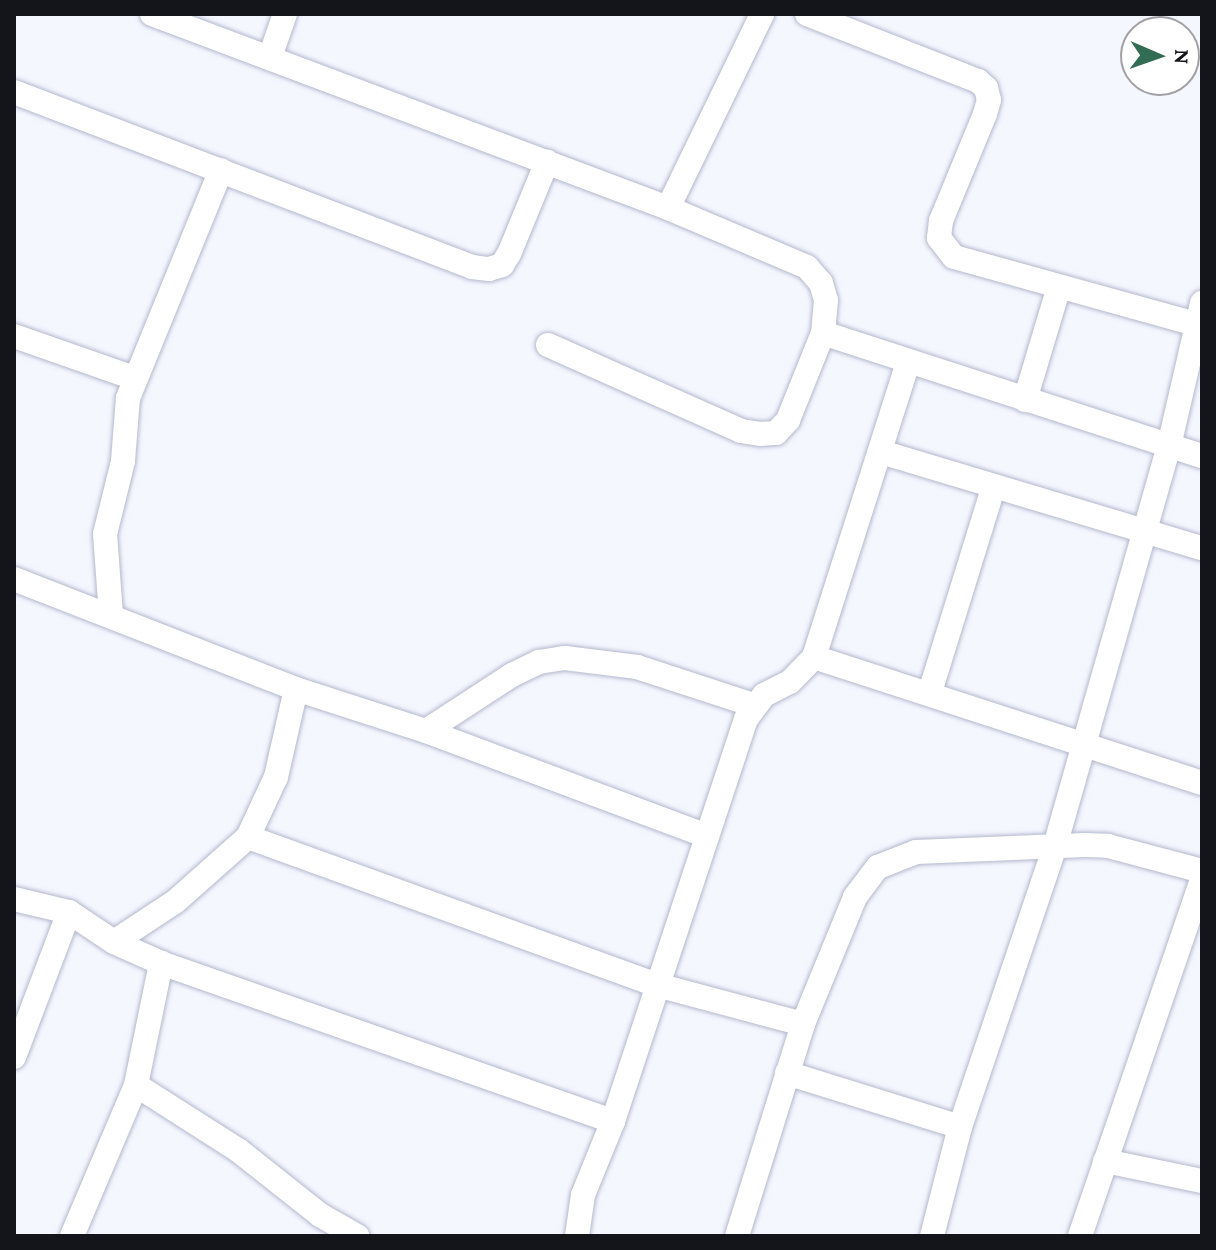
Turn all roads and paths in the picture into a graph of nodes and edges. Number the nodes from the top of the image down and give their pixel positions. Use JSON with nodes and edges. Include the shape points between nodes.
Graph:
{"nodes":[{"id":1,"x":152,"y":14,"type":"edge"},
{"id":2,"x":285,"y":14,"type":"edge"},
{"id":3,"x":762,"y":14,"type":"edge"},
{"id":4,"x":807,"y":14,"type":"edge"},
{"id":5,"x":270,"y":57,"type":"junction"},
{"id":6,"x":14,"y":92,"type":"edge"},
{"id":7,"x":547,"y":162,"type":"junction"},
{"id":8,"x":221,"y":170,"type":"junction"},
{"id":9,"x":668,"y":208,"type":"junction"},
{"id":10,"x":1059,"y":287,"type":"junction"},
{"id":11,"x":1200,"y":318,"type":"edge"},
{"id":12,"x":823,"y":333,"type":"junction"},
{"id":13,"x":14,"y":336,"type":"edge"},
{"id":14,"x":548,"y":345,"type":"dead end"},
{"id":15,"x":908,"y":362,"type":"junction"},
{"id":16,"x":134,"y":378,"type":"junction"},
{"id":17,"x":1025,"y":400,"type":"junction"},
{"id":18,"x":1169,"y":446,"type":"junction"},
{"id":19,"x":881,"y":452,"type":"junction"},
{"id":20,"x":1202,"y":456,"type":"edge"},
{"id":21,"x":993,"y":488,"type":"junction"},
{"id":22,"x":1144,"y":529,"type":"junction"},
{"id":23,"x":1202,"y":548,"type":"edge"},
{"id":24,"x":14,"y":579,"type":"edge"},
{"id":25,"x":111,"y":615,"type":"junction"},
{"id":26,"x":814,"y":657,"type":"junction"},
{"id":27,"x":296,"y":689,"type":"junction"},
{"id":28,"x":930,"y":692,"type":"junction"},
{"id":29,"x":753,"y":705,"type":"junction"},
{"id":30,"x":426,"y":731,"type":"junction"},
{"id":31,"x":1082,"y":744,"type":"junction"},
{"id":32,"x":1202,"y":783,"type":"edge"},
{"id":33,"x":707,"y":836,"type":"junction"},
{"id":34,"x":248,"y":837,"type":"junction"},
{"id":35,"x":1055,"y":846,"type":"junction"},
{"id":36,"x":1202,"y":871,"type":"edge"},
{"id":37,"x":1202,"y":880,"type":"edge"},
{"id":38,"x":14,"y":899,"type":"edge"},
{"id":39,"x":69,"y":912,"type":"junction"},
{"id":40,"x":114,"y":942,"type":"junction"},
{"id":41,"x":161,"y":963,"type":"junction"},
{"id":42,"x":657,"y":985,"type":"junction"},
{"id":43,"x":803,"y":1024,"type":"junction"},
{"id":44,"x":14,"y":1057,"type":"edge"},
{"id":45,"x":787,"y":1073,"type":"junction"},
{"id":46,"x":136,"y":1085,"type":"junction"},
{"id":47,"x":613,"y":1121,"type":"junction"},
{"id":48,"x":960,"y":1127,"type":"junction"},
{"id":49,"x":1105,"y":1161,"type":"junction"},
{"id":50,"x":1202,"y":1181,"type":"edge"},
{"id":51,"x":72,"y":1236,"type":"edge"},
{"id":52,"x":357,"y":1236,"type":"edge"},
{"id":53,"x":577,"y":1236,"type":"edge"},
{"id":54,"x":737,"y":1236,"type":"edge"},
{"id":55,"x":932,"y":1236,"type":"edge"},
{"id":56,"x":1080,"y":1236,"type":"edge"}],
"edges":[{"from":1,"to":5,"type":"street"},
{"from":2,"to":5,"type":"street"},
{"from":3,"to":9,"type":"street"},
{"from":4,"to":10,"type":"street","via":[[986,88],[985,114],[941,221],[939,238],[954,257]]},
{"from":5,"to":7,"type":"street"},
{"from":6,"to":8,"type":"street"},
{"from":7,"to":8,"type":"street","via":[[509,254],[502,265],[489,269],[472,267]]},
{"from":7,"to":9,"type":"street"},
{"from":8,"to":16,"type":"street"},
{"from":9,"to":12,"type":"street","via":[[807,267],[821,283],[826,300]]},
{"from":10,"to":11,"type":"street"},
{"from":10,"to":17,"type":"street"},
{"from":11,"to":18,"type":"street"},
{"from":12,"to":14,"type":"street","via":[[788,420],[776,433],[760,434],[741,431]]},
{"from":12,"to":15,"type":"street"},
{"from":13,"to":16,"type":"street"},
{"from":15,"to":17,"type":"street"},
{"from":15,"to":19,"type":"street"},
{"from":16,"to":25,"type":"street","via":[[123,461],[105,534]]},
{"from":17,"to":18,"type":"street"},
{"from":18,"to":20,"type":"street"},
{"from":18,"to":22,"type":"street"},
{"from":19,"to":21,"type":"street"},
{"from":19,"to":26,"type":"street"},
{"from":21,"to":22,"type":"street"},
{"from":21,"to":28,"type":"street"},
{"from":22,"to":23,"type":"street"},
{"from":22,"to":31,"type":"street"},
{"from":24,"to":25,"type":"street"},
{"from":25,"to":27,"type":"street"},
{"from":26,"to":28,"type":"street"},
{"from":26,"to":29,"type":"street","via":[[804,672]]},
{"from":27,"to":30,"type":"street"},
{"from":27,"to":34,"type":"street","via":[[276,777]]},
{"from":28,"to":31,"type":"street"},
{"from":29,"to":30,"type":"street","via":[[637,667],[565,658],[539,662],[512,675]]},
{"from":29,"to":33,"type":"street"},
{"from":30,"to":33,"type":"street"},
{"from":31,"to":32,"type":"street"},
{"from":31,"to":35,"type":"street"},
{"from":33,"to":42,"type":"street"},
{"from":34,"to":40,"type":"street","via":[[176,901]]},
{"from":34,"to":42,"type":"street"},
{"from":35,"to":36,"type":"street","via":[[1108,846]]},
{"from":35,"to":43,"type":"street","via":[[916,852],[878,867],[855,897]]},
{"from":35,"to":48,"type":"street"},
{"from":37,"to":49,"type":"street"},
{"from":38,"to":39,"type":"street"},
{"from":39,"to":40,"type":"street"},
{"from":39,"to":44,"type":"street"},
{"from":40,"to":41,"type":"street"},
{"from":41,"to":46,"type":"street"},
{"from":41,"to":47,"type":"street"},
{"from":42,"to":43,"type":"street"},
{"from":42,"to":47,"type":"street"},
{"from":43,"to":45,"type":"street"},
{"from":45,"to":48,"type":"street"},
{"from":45,"to":54,"type":"street"},
{"from":46,"to":51,"type":"street"},
{"from":46,"to":52,"type":"street"},
{"from":47,"to":53,"type":"street","via":[[583,1195]]},
{"from":48,"to":55,"type":"street"},
{"from":49,"to":50,"type":"street"},
{"from":49,"to":56,"type":"street"}]}
